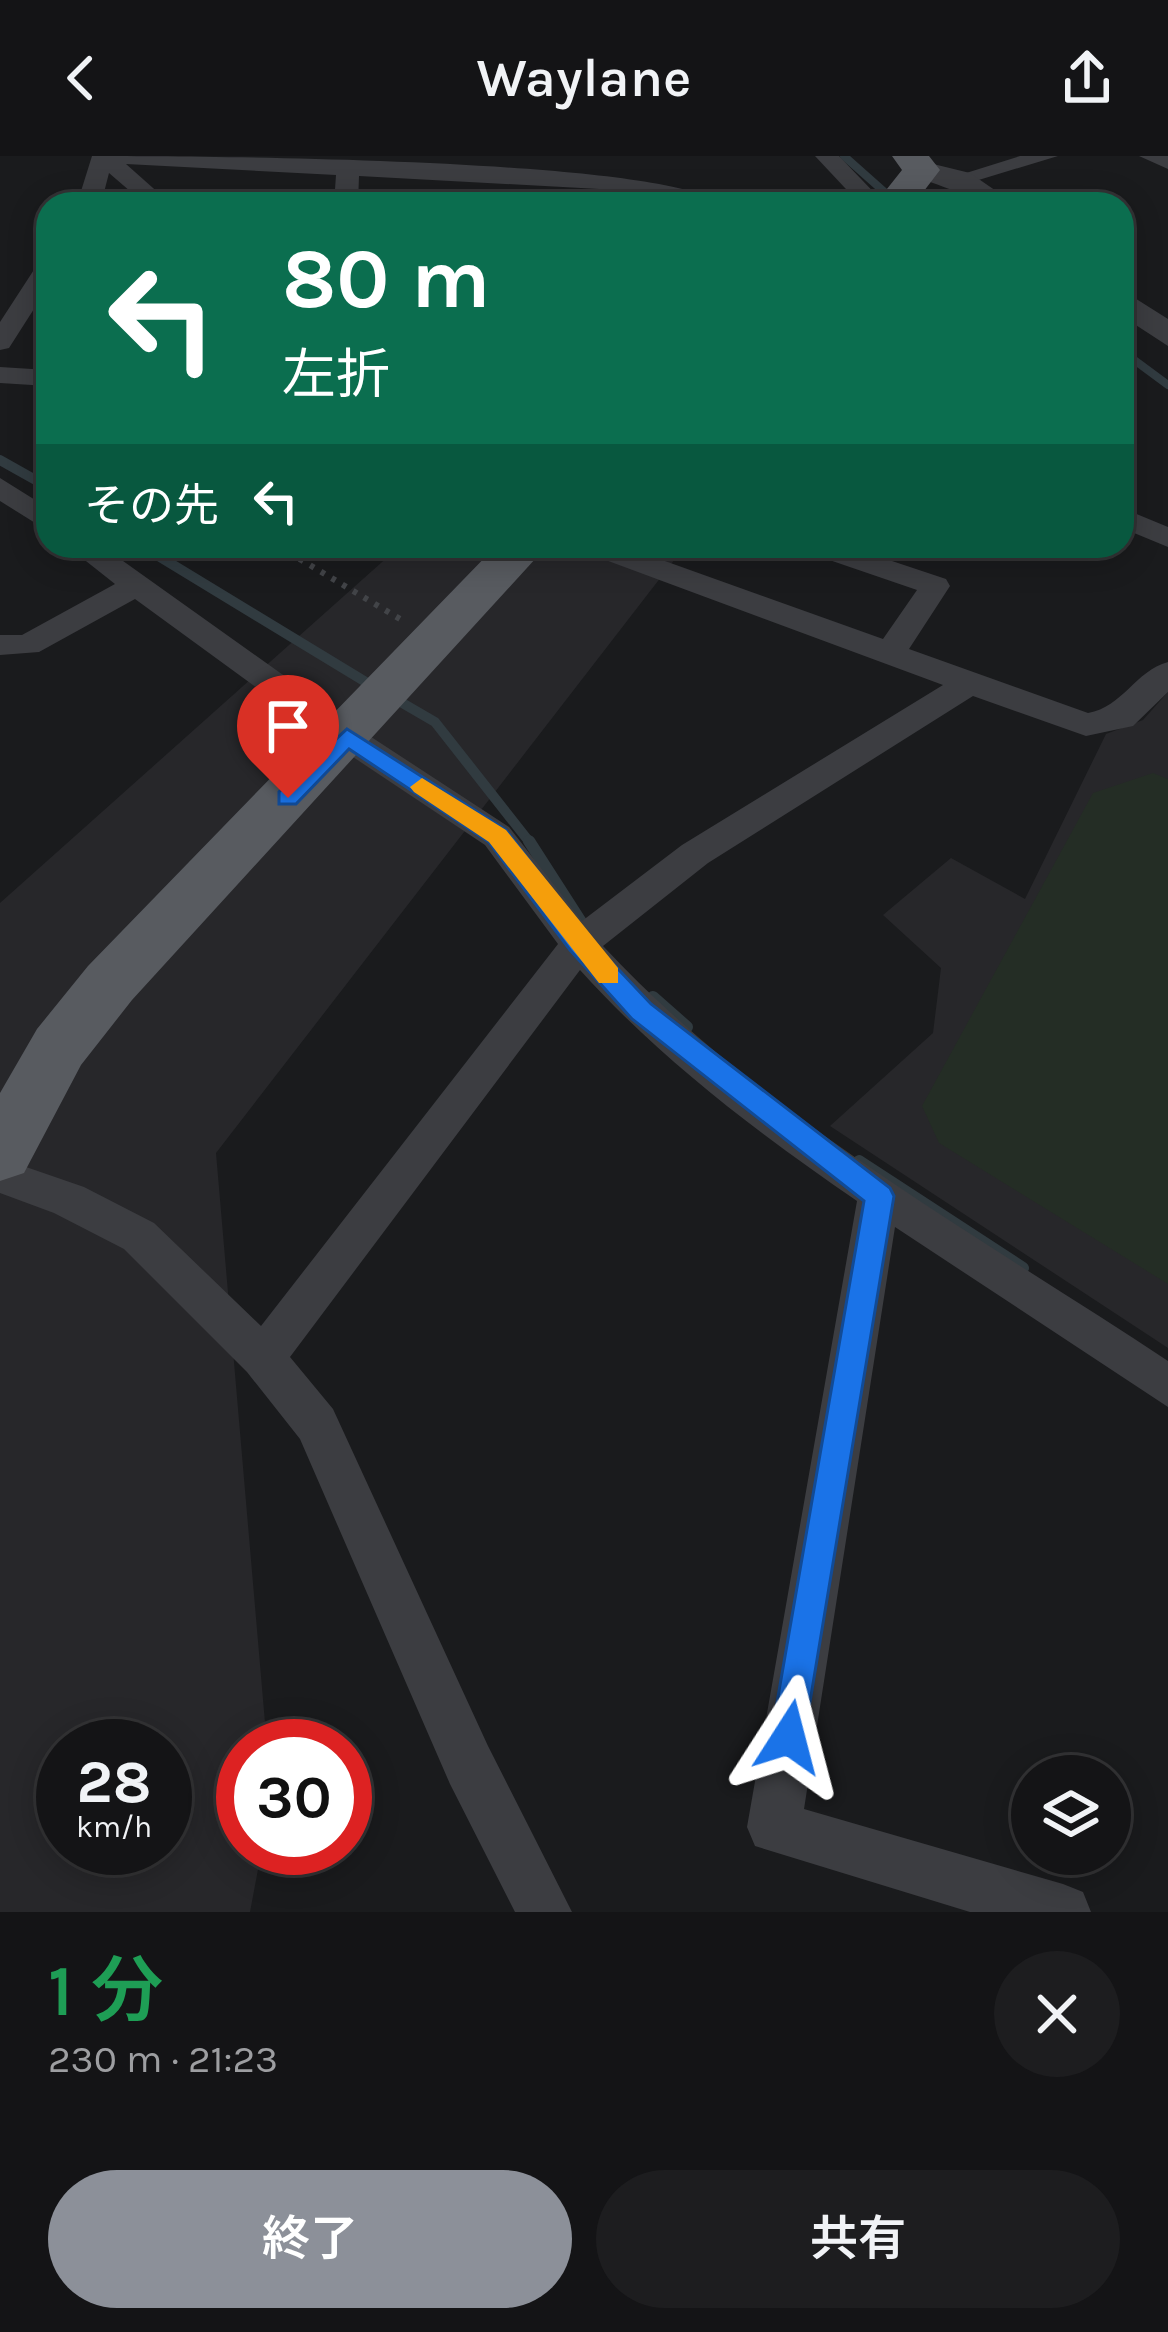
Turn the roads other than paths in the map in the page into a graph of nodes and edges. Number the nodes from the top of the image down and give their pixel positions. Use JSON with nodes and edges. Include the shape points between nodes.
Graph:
{"nodes":[{"id":1,"x":104,"y":156,"type":"edge"},
{"id":2,"x":826,"y":156,"type":"edge"},
{"id":3,"x":1047,"y":156,"type":"edge"},
{"id":4,"x":1150,"y":156,"type":"edge"},
{"id":5,"x":1168,"y":162,"type":"edge"},
{"id":6,"x":916,"y":163,"type":"edge"},
{"id":7,"x":347,"y":166,"type":"junction"},
{"id":8,"x":541,"y":166,"type":"edge"},
{"id":9,"x":469,"y":173,"type":"junction"},
{"id":10,"x":959,"y":178,"type":"junction"},
{"id":11,"x":92,"y":192,"type":"edge"},
{"id":12,"x":145,"y":192,"type":"edge"},
{"id":13,"x":346,"y":192,"type":"edge"},
{"id":14,"x":462,"y":192,"type":"edge"},
{"id":15,"x":665,"y":192,"type":"edge"},
{"id":16,"x":861,"y":192,"type":"edge"},
{"id":17,"x":900,"y":192,"type":"edge"},
{"id":18,"x":981,"y":192,"type":"edge"},
{"id":19,"x":36,"y":286,"type":"edge"},
{"id":20,"x":1134,"y":309,"type":"edge"},
{"id":21,"x":18,"y":314,"type":"junction"},
{"id":22,"x":36,"y":315,"type":"edge"},
{"id":23,"x":1168,"y":336,"type":"edge"},
{"id":24,"x":0,"y":342,"type":"edge"},
{"id":25,"x":0,"y":374,"type":"edge"},
{"id":26,"x":36,"y":377,"type":"edge"},
{"id":27,"x":0,"y":488,"type":"edge"},
{"id":28,"x":36,"y":514,"type":"edge"},
{"id":29,"x":1134,"y":522,"type":"edge"},
{"id":30,"x":1168,"y":538,"type":"edge"},
{"id":31,"x":99,"y":558,"type":"edge"},
{"id":32,"x":512,"y":558,"type":"edge"},
{"id":33,"x":629,"y":558,"type":"edge"},
{"id":34,"x":852,"y":558,"type":"edge"},
{"id":35,"x":136,"y":585,"type":"junction"},
{"id":36,"x":0,"y":645,"type":"edge"},
{"id":37,"x":891,"y":651,"type":"junction"},
{"id":38,"x":1168,"y":673,"type":"edge"},
{"id":39,"x":973,"y":681,"type":"junction"},
{"id":40,"x":347,"y":737,"type":"junction"},
{"id":41,"x":579,"y":944,"type":"junction"},
{"id":42,"x":0,"y":1153,"type":"edge"},
{"id":43,"x":0,"y":1175,"type":"edge"},
{"id":44,"x":879,"y":1196,"type":"junction"},
{"id":45,"x":263,"y":1358,"type":"junction"},
{"id":46,"x":1168,"y":1386,"type":"edge"},
{"id":47,"x":544,"y":1912,"type":"edge"},
{"id":48,"x":1063,"y":1912,"type":"edge"}],
"edges":[{"from":1,"to":7,"type":"street"},
{"from":1,"to":11,"type":"street"},
{"from":1,"to":12,"type":"street"},
{"from":2,"to":16,"type":"street"},
{"from":3,"to":10,"type":"street"},
{"from":4,"to":5,"type":"street"},
{"from":6,"to":10,"type":"street"},
{"from":6,"to":17,"type":"main road"},
{"from":7,"to":9,"type":"street"},
{"from":7,"to":13,"type":"street"},
{"from":8,"to":9,"type":"street"},
{"from":8,"to":15,"type":"street"},
{"from":9,"to":14,"type":"street"},
{"from":10,"to":18,"type":"street"},
{"from":19,"to":21,"type":"street"},
{"from":20,"to":23,"type":"street"},
{"from":21,"to":22,"type":"street"},
{"from":21,"to":24,"type":"street"},
{"from":25,"to":26,"type":"street"},
{"from":27,"to":28,"type":"street"},
{"from":29,"to":30,"type":"street"},
{"from":31,"to":35,"type":"street"},
{"from":32,"to":40,"type":"main road"},
{"from":33,"to":37,"type":"street"},
{"from":34,"to":37,"type":"street","via":[[935,586]]},
{"from":35,"to":36,"type":"street","via":[[28,644]]},
{"from":35,"to":40,"type":"street"},
{"from":37,"to":39,"type":"street"},
{"from":38,"to":39,"type":"street","via":[[1120,718],[1086,725]]},
{"from":39,"to":41,"type":"street","via":[[695,854]]},
{"from":40,"to":41,"type":"street","via":[[497,836]]},
{"from":40,"to":42,"type":"main road","via":[[110,983],[59,1047]]},
{"from":41,"to":44,"type":"street","via":[[641,1012]]},
{"from":41,"to":45,"type":"street"},
{"from":43,"to":45,"type":"street","via":[[139,1237]]},
{"from":44,"to":46,"type":"street"},
{"from":44,"to":48,"type":"street","via":[[773,1827]]},
{"from":45,"to":47,"type":"street","via":[[317,1424],[469,1765]]}]}
